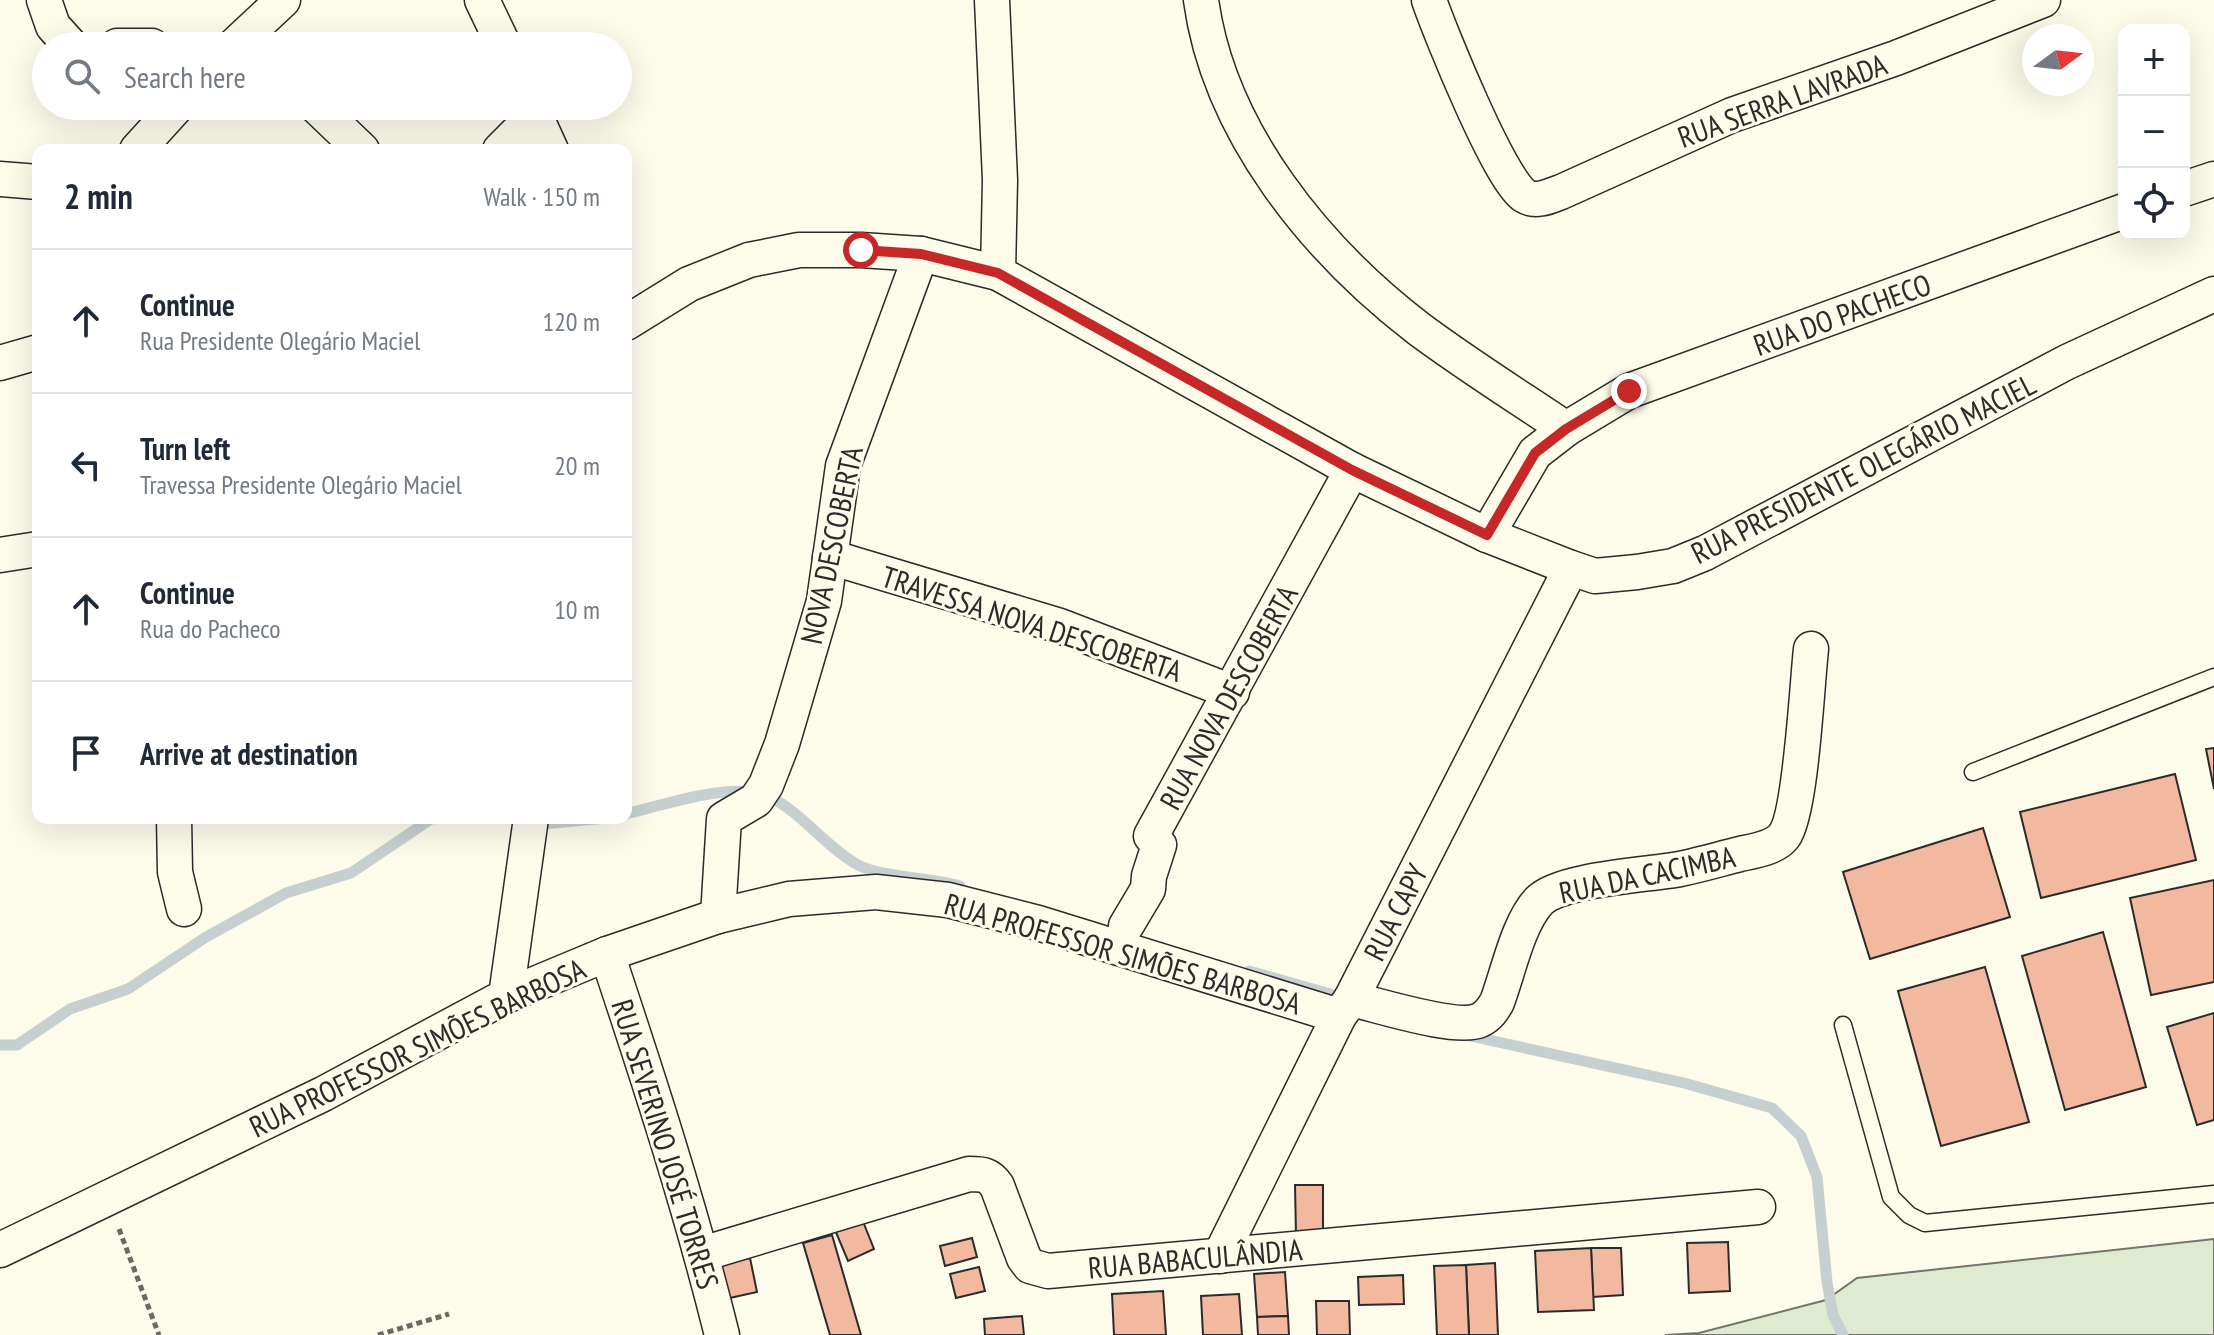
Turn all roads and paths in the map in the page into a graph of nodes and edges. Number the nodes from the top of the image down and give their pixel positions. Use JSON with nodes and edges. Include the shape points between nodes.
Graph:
{"nodes":[{"id":1,"x":44,"y":0,"type":"edge"},
{"id":2,"x":283,"y":0,"type":"edge"},
{"id":3,"x":482,"y":0,"type":"edge"},
{"id":4,"x":992,"y":0,"type":"edge"},
{"id":5,"x":1201,"y":0,"type":"edge"},
{"id":6,"x":1429,"y":0,"type":"edge"},
{"id":7,"x":2043,"y":0,"type":"edge"},
{"id":8,"x":58,"y":32,"type":"edge"},
{"id":9,"x":254,"y":32,"type":"edge"},
{"id":10,"x":497,"y":32,"type":"edge"},
{"id":11,"x":164,"y":120,"type":"edge"},
{"id":12,"x":331,"y":120,"type":"edge"},
{"id":13,"x":525,"y":120,"type":"edge"},
{"id":14,"x":537,"y":120,"type":"edge"},
{"id":15,"x":142,"y":144,"type":"edge"},
{"id":16,"x":356,"y":144,"type":"edge"},
{"id":17,"x":505,"y":144,"type":"edge"},
{"id":18,"x":548,"y":144,"type":"edge"},
{"id":19,"x":0,"y":179,"type":"edge"},
{"id":20,"x":2214,"y":179,"type":"edge"},
{"id":21,"x":32,"y":182,"type":"edge"},
{"id":22,"x":2190,"y":187,"type":"edge"},
{"id":23,"x":2118,"y":213,"type":"edge"},
{"id":24,"x":921,"y":254,"type":"junction"},
{"id":25,"x":998,"y":273,"type":"junction"},
{"id":26,"x":2214,"y":294,"type":"edge"},
{"id":27,"x":632,"y":318,"type":"edge"},
{"id":28,"x":32,"y":354,"type":"edge"},
{"id":29,"x":0,"y":363,"type":"edge"},
{"id":30,"x":1566,"y":429,"type":"junction"},
{"id":31,"x":1352,"y":470,"type":"junction"},
{"id":32,"x":1487,"y":535,"type":"junction"},
{"id":33,"x":32,"y":550,"type":"edge"},
{"id":34,"x":0,"y":555,"type":"edge"},
{"id":35,"x":830,"y":557,"type":"junction"},
{"id":36,"x":1571,"y":568,"type":"junction"},
{"id":37,"x":1811,"y":649,"type":"dead end"},
{"id":38,"x":2214,"y":677,"type":"edge"},
{"id":39,"x":1232,"y":692,"type":"junction"},
{"id":40,"x":1973,"y":772,"type":"dead end"},
{"id":41,"x":174,"y":824,"type":"edge"},
{"id":42,"x":530,"y":824,"type":"edge"},
{"id":43,"x":184,"y":909,"type":"dead end"},
{"id":44,"x":718,"y":916,"type":"junction"},
{"id":45,"x":1126,"y":926,"type":"dead end"},
{"id":46,"x":607,"y":954,"type":"junction"},
{"id":47,"x":506,"y":996,"type":"junction"},
{"id":48,"x":1345,"y":1008,"type":"junction"},
{"id":49,"x":1843,"y":1025,"type":"dead end"},
{"id":50,"x":2214,"y":1194,"type":"edge"},
{"id":51,"x":107,"y":1198,"type":"junction"},
{"id":52,"x":1758,"y":1207,"type":"dead end"},
{"id":53,"x":0,"y":1250,"type":"edge"},
{"id":54,"x":702,"y":1254,"type":"junction"},
{"id":55,"x":1220,"y":1256,"type":"junction"},
{"id":56,"x":449,"y":1314,"type":"dead end"},
{"id":57,"x":159,"y":1335,"type":"edge"},
{"id":58,"x":378,"y":1335,"type":"edge"},
{"id":59,"x":722,"y":1335,"type":"edge"}],
"edges":[{"from":1,"to":8,"type":"street"},
{"from":2,"to":9,"type":"street"},
{"from":3,"to":10,"type":"street"},
{"from":4,"to":25,"type":"street","via":[[1000,180]]},
{"from":5,"to":30,"type":"street","via":[[1216,63],[1237,114],[1311,227],[1356,275],[1419,328]]},
{"from":6,"to":7,"type":"street","name":"RUA SERRA LAVRADA","via":[[1501,162],[1523,195],[1533,199],[1732,115]]},
{"from":11,"to":15,"type":"street"},
{"from":12,"to":16,"type":"street"},
{"from":13,"to":17,"type":"street"},
{"from":14,"to":18,"type":"street"},
{"from":19,"to":21,"type":"street"},
{"from":20,"to":22,"type":"street"},
{"from":23,"to":30,"type":"street","name":"RUA DO PACHECO","via":[[1629,391]]},
{"from":24,"to":25,"type":"street","name":"RUA PRESIDENTE OLEGÁRIO MACIEL"},
{"from":24,"to":27,"type":"street","name":"RUA PRESIDENTE OLEGÁRIO MACIEL","via":[[799,250],[749,260],[689,284]]},
{"from":24,"to":35,"type":"street","name":"NOVA DESCOBERTA","via":[[843,466]]},
{"from":25,"to":31,"type":"street","name":"RUA PRESIDENTE OLEGÁRIO MACIEL"},
{"from":26,"to":36,"type":"street","name":"RUA PRESIDENTE OLEGÁRIO MACIEL","via":[[2067,362],[1705,553],[1637,572],[1595,576]]},
{"from":28,"to":29,"type":"street"},
{"from":30,"to":32,"type":"street","name":"RUA DO PACHECO","via":[[1535,453]]},
{"from":31,"to":32,"type":"street","name":"RUA PRESIDENTE OLEGÁRIO MACIEL"},
{"from":31,"to":39,"type":"street","name":"RUA NOVA DESCOBERTA"},
{"from":32,"to":36,"type":"street","name":"RUA PRESIDENTE OLEGÁRIO MACIEL"},
{"from":33,"to":34,"type":"street"},
{"from":35,"to":39,"type":"street","name":"TRAVESSA NOVA DESCOBERTA","via":[[1060,626]]},
{"from":35,"to":44,"type":"street","name":"NOVA DESCOBERTA","via":[[824,601],[766,785],[756,800],[724,819]]},
{"from":36,"to":48,"type":"street","name":"RUA CAPY"},
{"from":37,"to":48,"type":"street","name":"RUA DA CACIMBA","via":[[1797,793],[1784,837],[1756,851],[1547,894],[1528,916],[1497,1002],[1482,1020],[1457,1024]]},
{"from":38,"to":40,"type":"lane"},
{"from":39,"to":45,"type":"street","name":"RUA NOVA DESCOBERTA","via":[[1151,836],[1159,845],[1148,889]]},
{"from":41,"to":43,"type":"street","via":[[175,872]]},
{"from":42,"to":47,"type":"street"},
{"from":44,"to":46,"type":"street","name":"RUA PROFESSOR SIMÕES BARBOSA"},
{"from":44,"to":48,"type":"street","name":"RUA PROFESSOR SIMÕES BARBOSA","via":[[789,899],[876,892],[948,900]]},
{"from":46,"to":47,"type":"street","name":"RUA PROFESSOR SIMÕES BARBOSA"},
{"from":46,"to":54,"type":"street","name":"RUA SEVERINO JOSÉ TORRES"},
{"from":47,"to":51,"type":"street","name":"RUA PROFESSOR SIMÕES BARBOSA","via":[[323,1094]]},
{"from":48,"to":55,"type":"street","name":"RUA CAPY"},
{"from":49,"to":50,"type":"lane","via":[[1891,1197],[1925,1223]]},
{"from":51,"to":53,"type":"street","name":"RUA PROFESSOR SIMÕES BARBOSA"},
{"from":51,"to":57,"type":"path"},
{"from":52,"to":55,"type":"street","name":"RUA BABACULÂNDIA"},
{"from":54,"to":55,"type":"street","name":"RUA BABACULÂNDIA","via":[[909,1190],[984,1174],[997,1186],[1024,1258],[1036,1269]]},
{"from":54,"to":59,"type":"street","name":"RUA SEVERINO JOSÉ TORRES"},
{"from":56,"to":58,"type":"path"}]}
